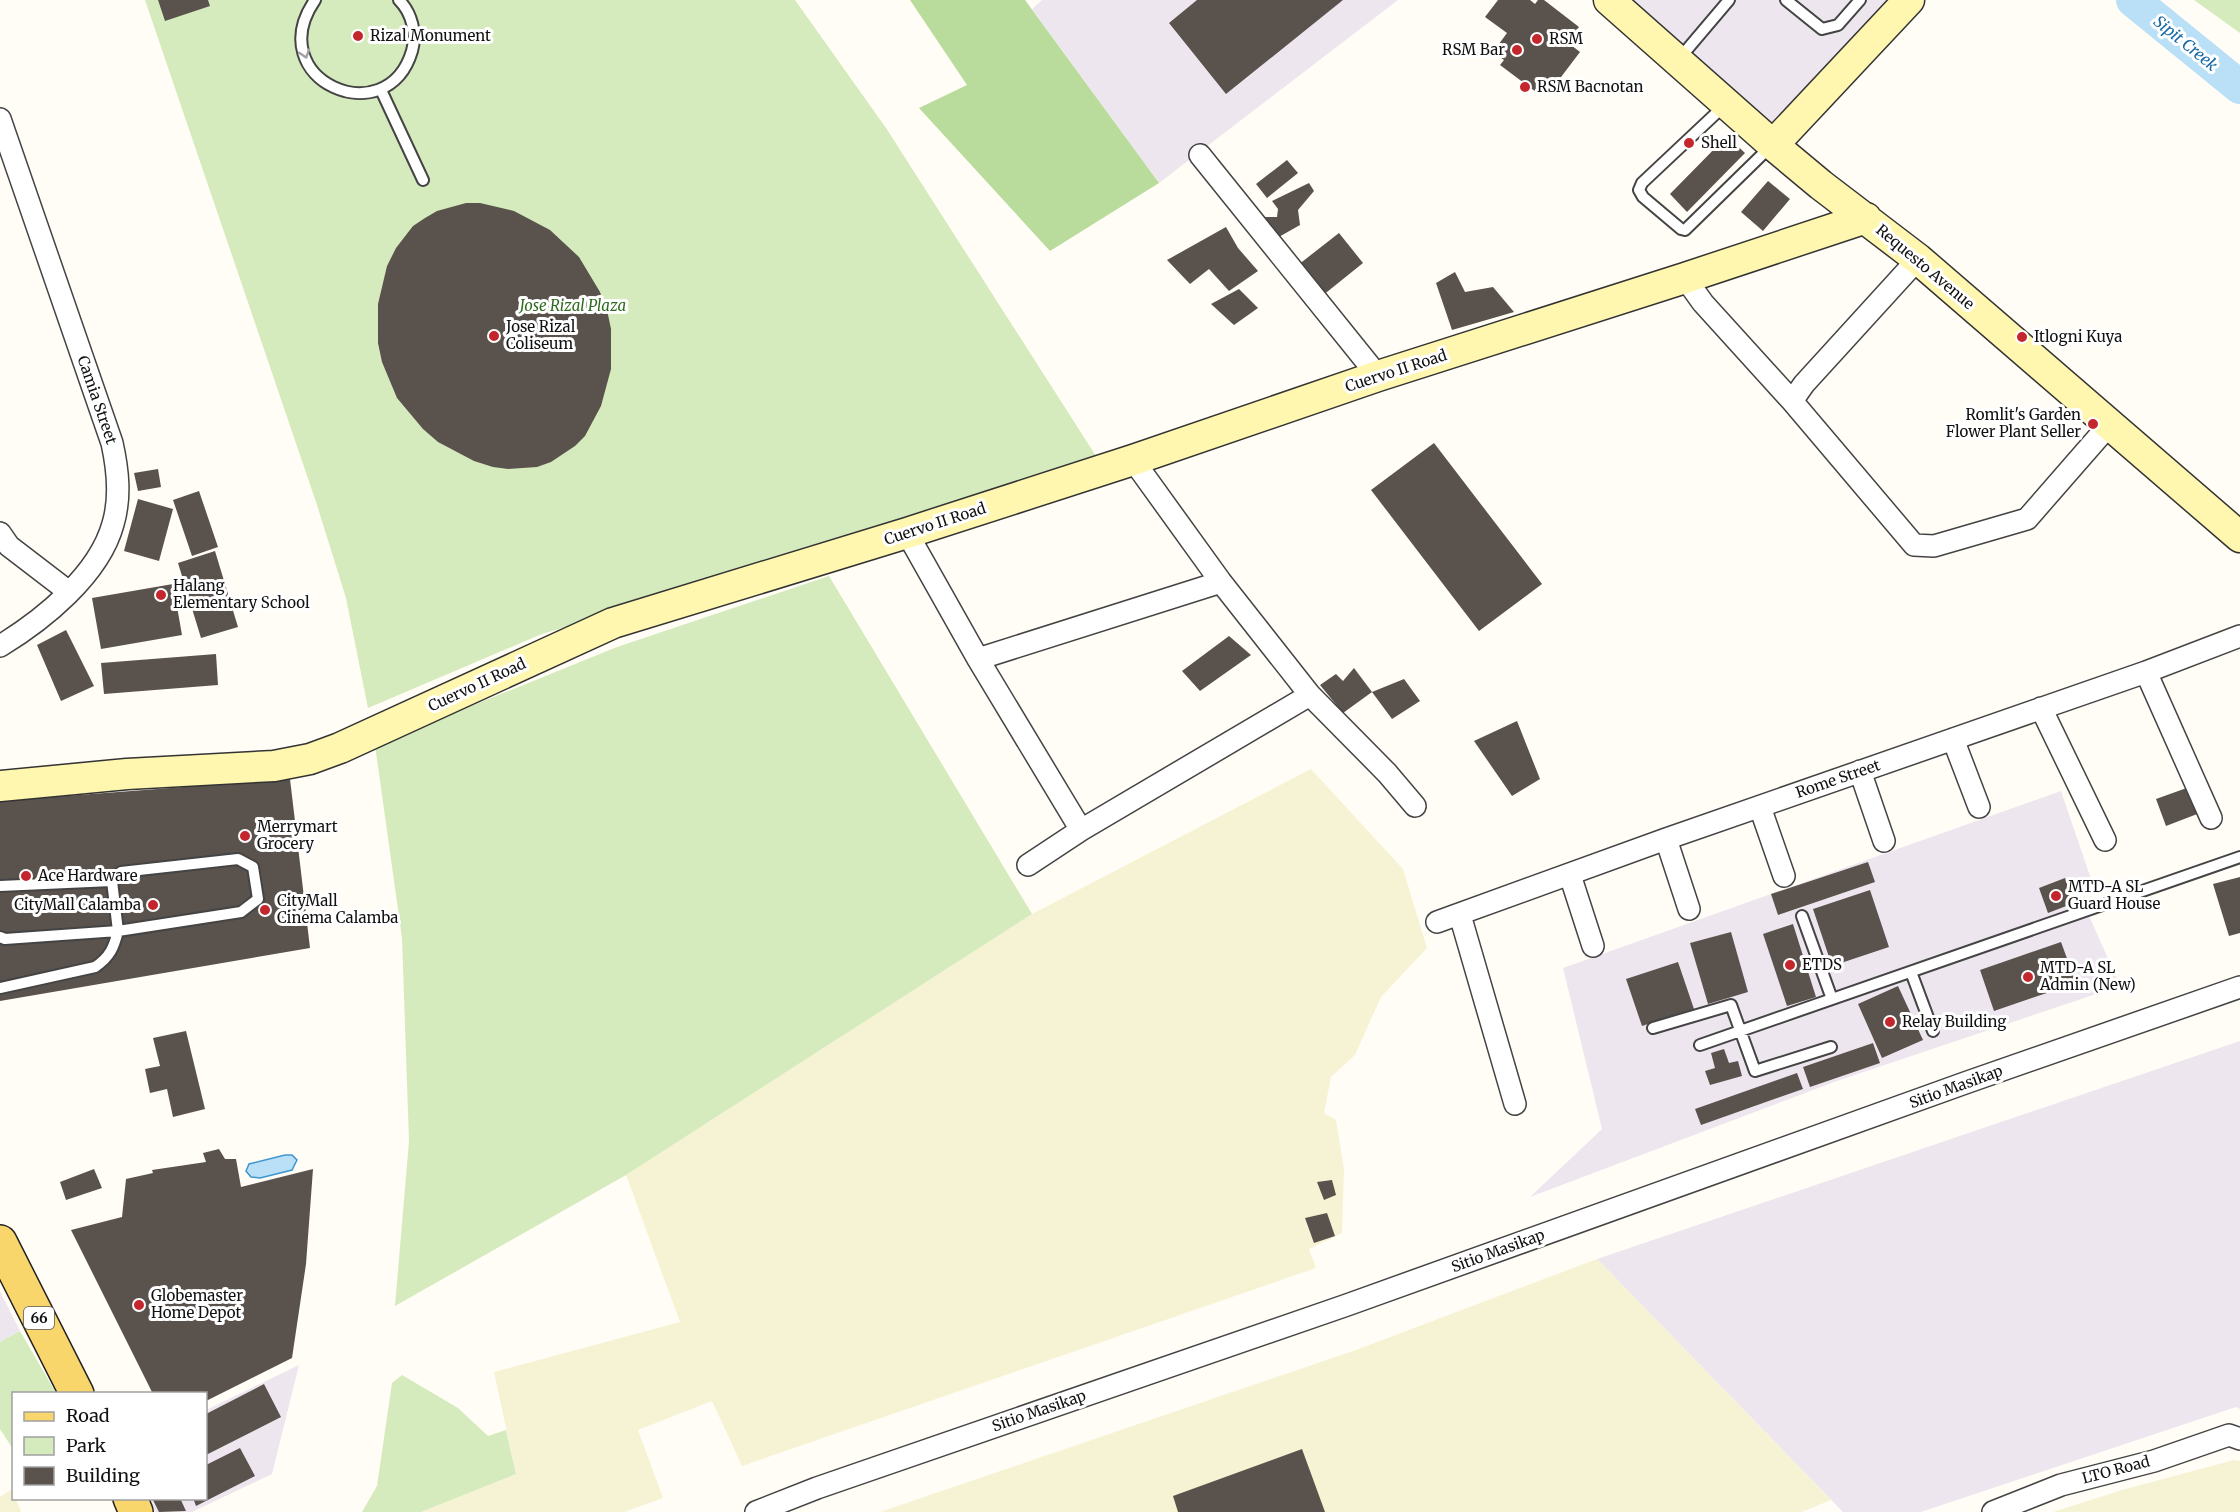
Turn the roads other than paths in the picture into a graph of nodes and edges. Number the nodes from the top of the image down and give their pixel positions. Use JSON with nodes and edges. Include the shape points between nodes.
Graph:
{"nodes":[{"id":1,"x":315,"y":0,"type":"edge"},
{"id":2,"x":399,"y":0,"type":"edge"},
{"id":3,"x":1609,"y":0,"type":"edge"},
{"id":4,"x":1729,"y":0,"type":"edge"},
{"id":5,"x":1786,"y":0,"type":"edge"},
{"id":6,"x":1860,"y":0,"type":"edge"},
{"id":7,"x":1909,"y":0,"type":"edge"},
{"id":8,"x":1678,"y":61,"type":"junction"},
{"id":9,"x":381,"y":90,"type":"junction"},
{"id":10,"x":1727,"y":104,"type":"junction"},
{"id":11,"x":0,"y":119,"type":"edge"},
{"id":12,"x":1773,"y":145,"type":"junction"},
{"id":13,"x":1200,"y":155,"type":"dead end"},
{"id":14,"x":423,"y":180,"type":"dead end"},
{"id":15,"x":1866,"y":218,"type":"junction"},
{"id":16,"x":1918,"y":259,"type":"junction"},
{"id":17,"x":1685,"y":279,"type":"junction"},
{"id":18,"x":1378,"y":376,"type":"junction"},
{"id":19,"x":1792,"y":401,"type":"junction"},
{"id":20,"x":2109,"y":425,"type":"junction"},
{"id":21,"x":1133,"y":460,"type":"junction"},
{"id":22,"x":0,"y":533,"type":"edge"},
{"id":23,"x":907,"y":533,"type":"junction"},
{"id":24,"x":2240,"y":537,"type":"edge"},
{"id":25,"x":1221,"y":582,"type":"junction"},
{"id":26,"x":69,"y":592,"type":"junction"},
{"id":27,"x":2240,"y":636,"type":"edge"},
{"id":28,"x":0,"y":646,"type":"edge"},
{"id":29,"x":978,"y":659,"type":"junction"},
{"id":30,"x":2146,"y":672,"type":"junction"},
{"id":31,"x":1310,"y":695,"type":"junction"},
{"id":32,"x":2041,"y":708,"type":"junction"},
{"id":33,"x":1953,"y":739,"type":"junction"},
{"id":34,"x":1860,"y":771,"type":"junction"},
{"id":35,"x":0,"y":786,"type":"edge"},
{"id":36,"x":1415,"y":806,"type":"dead end"},
{"id":37,"x":1760,"y":807,"type":"junction"},
{"id":38,"x":1979,"y":807,"type":"dead end"},
{"id":39,"x":2211,"y":818,"type":"dead end"},
{"id":40,"x":1081,"y":830,"type":"junction"},
{"id":41,"x":1666,"y":838,"type":"junction"},
{"id":42,"x":2105,"y":840,"type":"dead end"},
{"id":43,"x":1884,"y":841,"type":"dead end"},
{"id":44,"x":2240,"y":857,"type":"edge"},
{"id":45,"x":1028,"y":865,"type":"dead end"},
{"id":46,"x":1570,"y":875,"type":"junction"},
{"id":47,"x":1784,"y":876,"type":"dead end"},
{"id":48,"x":112,"y":881,"type":"junction"},
{"id":49,"x":0,"y":886,"type":"edge"},
{"id":50,"x":1689,"y":909,"type":"dead end"},
{"id":51,"x":1460,"y":915,"type":"junction"},
{"id":52,"x":1802,"y":916,"type":"dead end"},
{"id":53,"x":1437,"y":922,"type":"dead end"},
{"id":54,"x":118,"y":931,"type":"junction"},
{"id":55,"x":0,"y":938,"type":"edge"},
{"id":56,"x":1593,"y":946,"type":"dead end"},
{"id":57,"x":1911,"y":972,"type":"junction"},
{"id":58,"x":2240,"y":987,"type":"edge"},
{"id":59,"x":0,"y":988,"type":"edge"},
{"id":60,"x":1832,"y":999,"type":"junction"},
{"id":61,"x":1653,"y":1028,"type":"dead end"},
{"id":62,"x":1740,"y":1030,"type":"junction"},
{"id":63,"x":1933,"y":1030,"type":"dead end"},
{"id":64,"x":1700,"y":1045,"type":"dead end"},
{"id":65,"x":1831,"y":1047,"type":"dead end"},
{"id":66,"x":1515,"y":1104,"type":"dead end"},
{"id":67,"x":0,"y":1242,"type":"edge"},
{"id":68,"x":76,"y":1392,"type":"edge"},
{"id":69,"x":2240,"y":1439,"type":"edge"},
{"id":70,"x":756,"y":1512,"type":"edge"},
{"id":71,"x":1993,"y":1512,"type":"edge"}],
"edges":[{"from":1,"to":9,"type":"lane","one_way":true,"via":[[301,33],[302,52],[311,70],[324,84],[342,92],[362,94]]},
{"from":2,"to":9,"type":"lane","via":[[413,23],[414,43],[409,62]]},
{"from":3,"to":8,"type":"street","name":"Requesto Avenue"},
{"from":4,"to":8,"type":"lane"},
{"from":5,"to":6,"type":"lane","via":[[1822,29],[1838,25]]},
{"from":7,"to":12,"type":"street"},
{"from":8,"to":10,"type":"street","name":"Requesto Avenue"},
{"from":9,"to":14,"type":"lane"},
{"from":10,"to":12,"type":"street","name":"Requesto Avenue"},
{"from":10,"to":12,"type":"lane","via":[[1642,183],[1639,190],[1643,197],[1685,230]]},
{"from":11,"to":26,"type":"street","name":"Camia Street","via":[[112,442],[117,468],[113,524],[104,547]]},
{"from":12,"to":15,"type":"street","name":"Requesto Avenue"},
{"from":13,"to":18,"type":"street"},
{"from":15,"to":16,"type":"street","name":"Requesto Avenue"},
{"from":15,"to":17,"type":"street","name":"Cuervo II Road"},
{"from":16,"to":19,"type":"street"},
{"from":16,"to":20,"type":"street","name":"Requesto Avenue"},
{"from":17,"to":18,"type":"street","name":"Cuervo II Road"},
{"from":17,"to":19,"type":"street"},
{"from":18,"to":21,"type":"street","name":"Cuervo II Road"},
{"from":19,"to":20,"type":"street","via":[[1914,545],[1934,546],[2027,519]]},
{"from":20,"to":24,"type":"street","name":"Requesto Avenue"},
{"from":21,"to":23,"type":"street","name":"Cuervo II Road"},
{"from":21,"to":25,"type":"street"},
{"from":22,"to":26,"type":"street","via":[[9,546]]},
{"from":23,"to":29,"type":"street"},
{"from":23,"to":35,"type":"street","name":"Cuervo II Road","via":[[613,622],[310,759],[274,766]]},
{"from":25,"to":29,"type":"street"},
{"from":25,"to":31,"type":"street"},
{"from":26,"to":28,"type":"street","name":"Camia Street","via":[[46,615]]},
{"from":27,"to":30,"type":"street","name":"Rome Street"},
{"from":29,"to":40,"type":"street"},
{"from":30,"to":32,"type":"street","name":"Rome Street"},
{"from":30,"to":39,"type":"street"},
{"from":31,"to":36,"type":"street"},
{"from":31,"to":40,"type":"street"},
{"from":32,"to":33,"type":"street","name":"Rome Street"},
{"from":32,"to":42,"type":"street"},
{"from":33,"to":34,"type":"street","name":"Rome Street"},
{"from":33,"to":38,"type":"street"},
{"from":34,"to":37,"type":"street","name":"Rome Street"},
{"from":34,"to":43,"type":"street"},
{"from":37,"to":41,"type":"street","name":"Rome Street"},
{"from":37,"to":47,"type":"street"},
{"from":40,"to":45,"type":"street"},
{"from":41,"to":46,"type":"street","name":"Rome Street"},
{"from":41,"to":50,"type":"street"},
{"from":44,"to":57,"type":"lane"},
{"from":46,"to":51,"type":"street","name":"Rome Street"},
{"from":46,"to":56,"type":"street"},
{"from":48,"to":49,"type":"lane"},
{"from":48,"to":54,"type":"lane"},
{"from":48,"to":54,"type":"lane","via":[[121,872],[238,859],[253,867],[258,899],[242,912]]},
{"from":51,"to":53,"type":"street","name":"Rome Street"},
{"from":51,"to":66,"type":"street"},
{"from":52,"to":60,"type":"lane"},
{"from":54,"to":55,"type":"lane"},
{"from":54,"to":59,"type":"lane","via":[[106,960],[95,967]]},
{"from":57,"to":60,"type":"lane"},
{"from":57,"to":63,"type":"lane"},
{"from":58,"to":70,"type":"street","name":"Sitio Masikap"},
{"from":60,"to":62,"type":"lane"},
{"from":61,"to":62,"type":"lane","via":[[1731,1005]]},
{"from":62,"to":64,"type":"lane"},
{"from":62,"to":65,"type":"lane","via":[[1755,1071]]},
{"from":67,"to":68,"type":"main road","number":"66"},
{"from":69,"to":71,"type":"street","name":"LTO Road","via":[[2229,1435],[2154,1461],[2061,1485]]}]}
